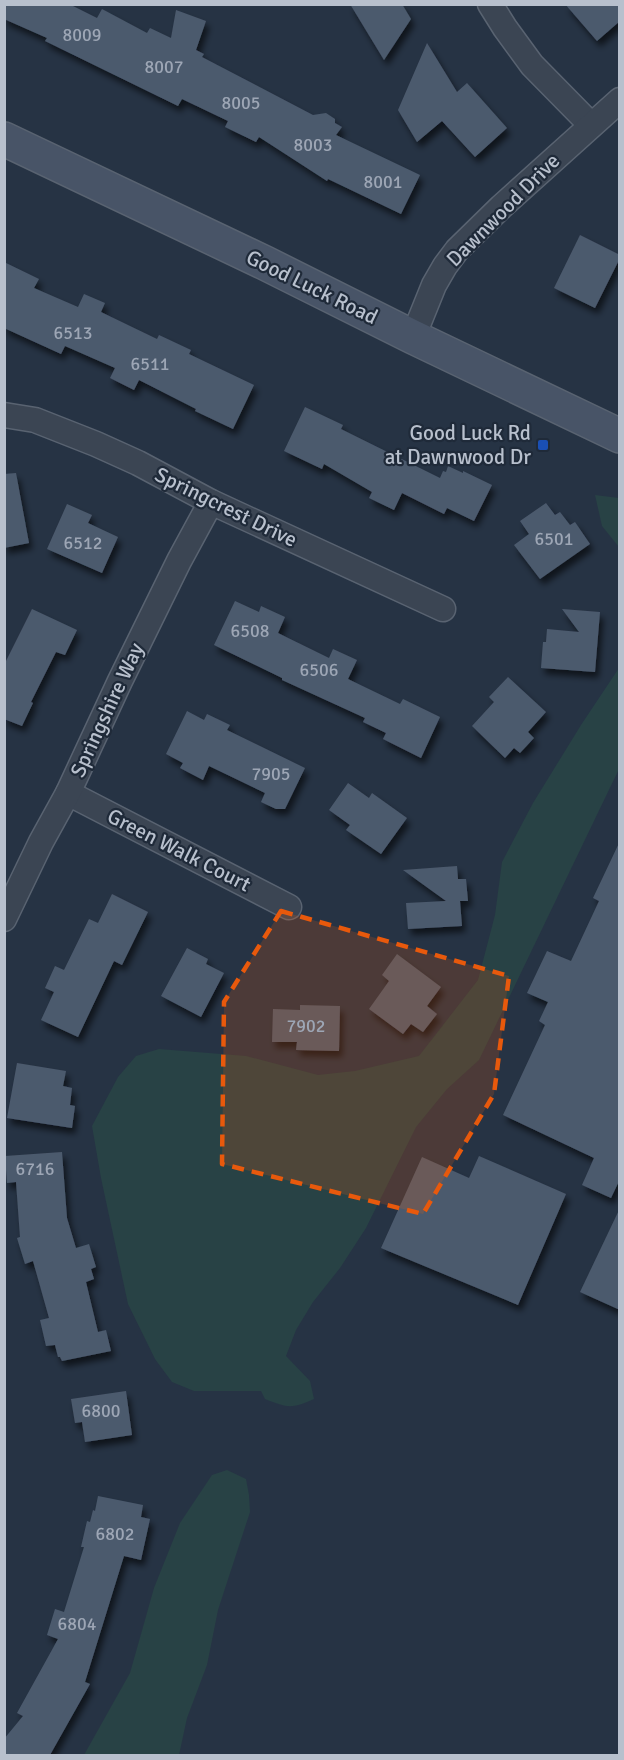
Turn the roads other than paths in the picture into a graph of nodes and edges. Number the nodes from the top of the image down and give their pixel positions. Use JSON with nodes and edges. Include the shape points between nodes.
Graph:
{"nodes":[{"id":1,"x":490,"y":4,"type":"edge"},
{"id":2,"x":620,"y":100,"type":"edge"},
{"id":3,"x":591,"y":125,"type":"junction"},
{"id":4,"x":4,"y":139,"type":"edge"},
{"id":5,"x":413,"y":338,"type":"junction"},
{"id":6,"x":4,"y":415,"type":"edge"},
{"id":7,"x":620,"y":436,"type":"edge"},
{"id":8,"x":211,"y":502,"type":"junction"},
{"id":9,"x":443,"y":609,"type":"dead end"},
{"id":10,"x":68,"y":793,"type":"junction"},
{"id":11,"x":290,"y":907,"type":"dead end"},
{"id":12,"x":4,"y":919,"type":"edge"}],
"edges":[{"from":1,"to":3,"type":"street","via":[[532,65]]},
{"from":2,"to":3,"type":"street","name":"Dawnwood Drive"},
{"from":3,"to":5,"type":"street","name":"Dawnwood Drive","via":[[458,250],[434,285]]},
{"from":4,"to":5,"type":"main road","name":"Good Luck Road"},
{"from":5,"to":7,"type":"main road","name":"Good Luck Road"},
{"from":6,"to":8,"type":"street","name":"Springcrest Drive","via":[[35,420],[96,444]]},
{"from":8,"to":9,"type":"street","name":"Springcrest Drive"},
{"from":8,"to":10,"type":"street","name":"Springshire Way"},
{"from":10,"to":11,"type":"street","name":"Green Walk Court"},
{"from":10,"to":12,"type":"street","name":"Springshire Way"}]}
